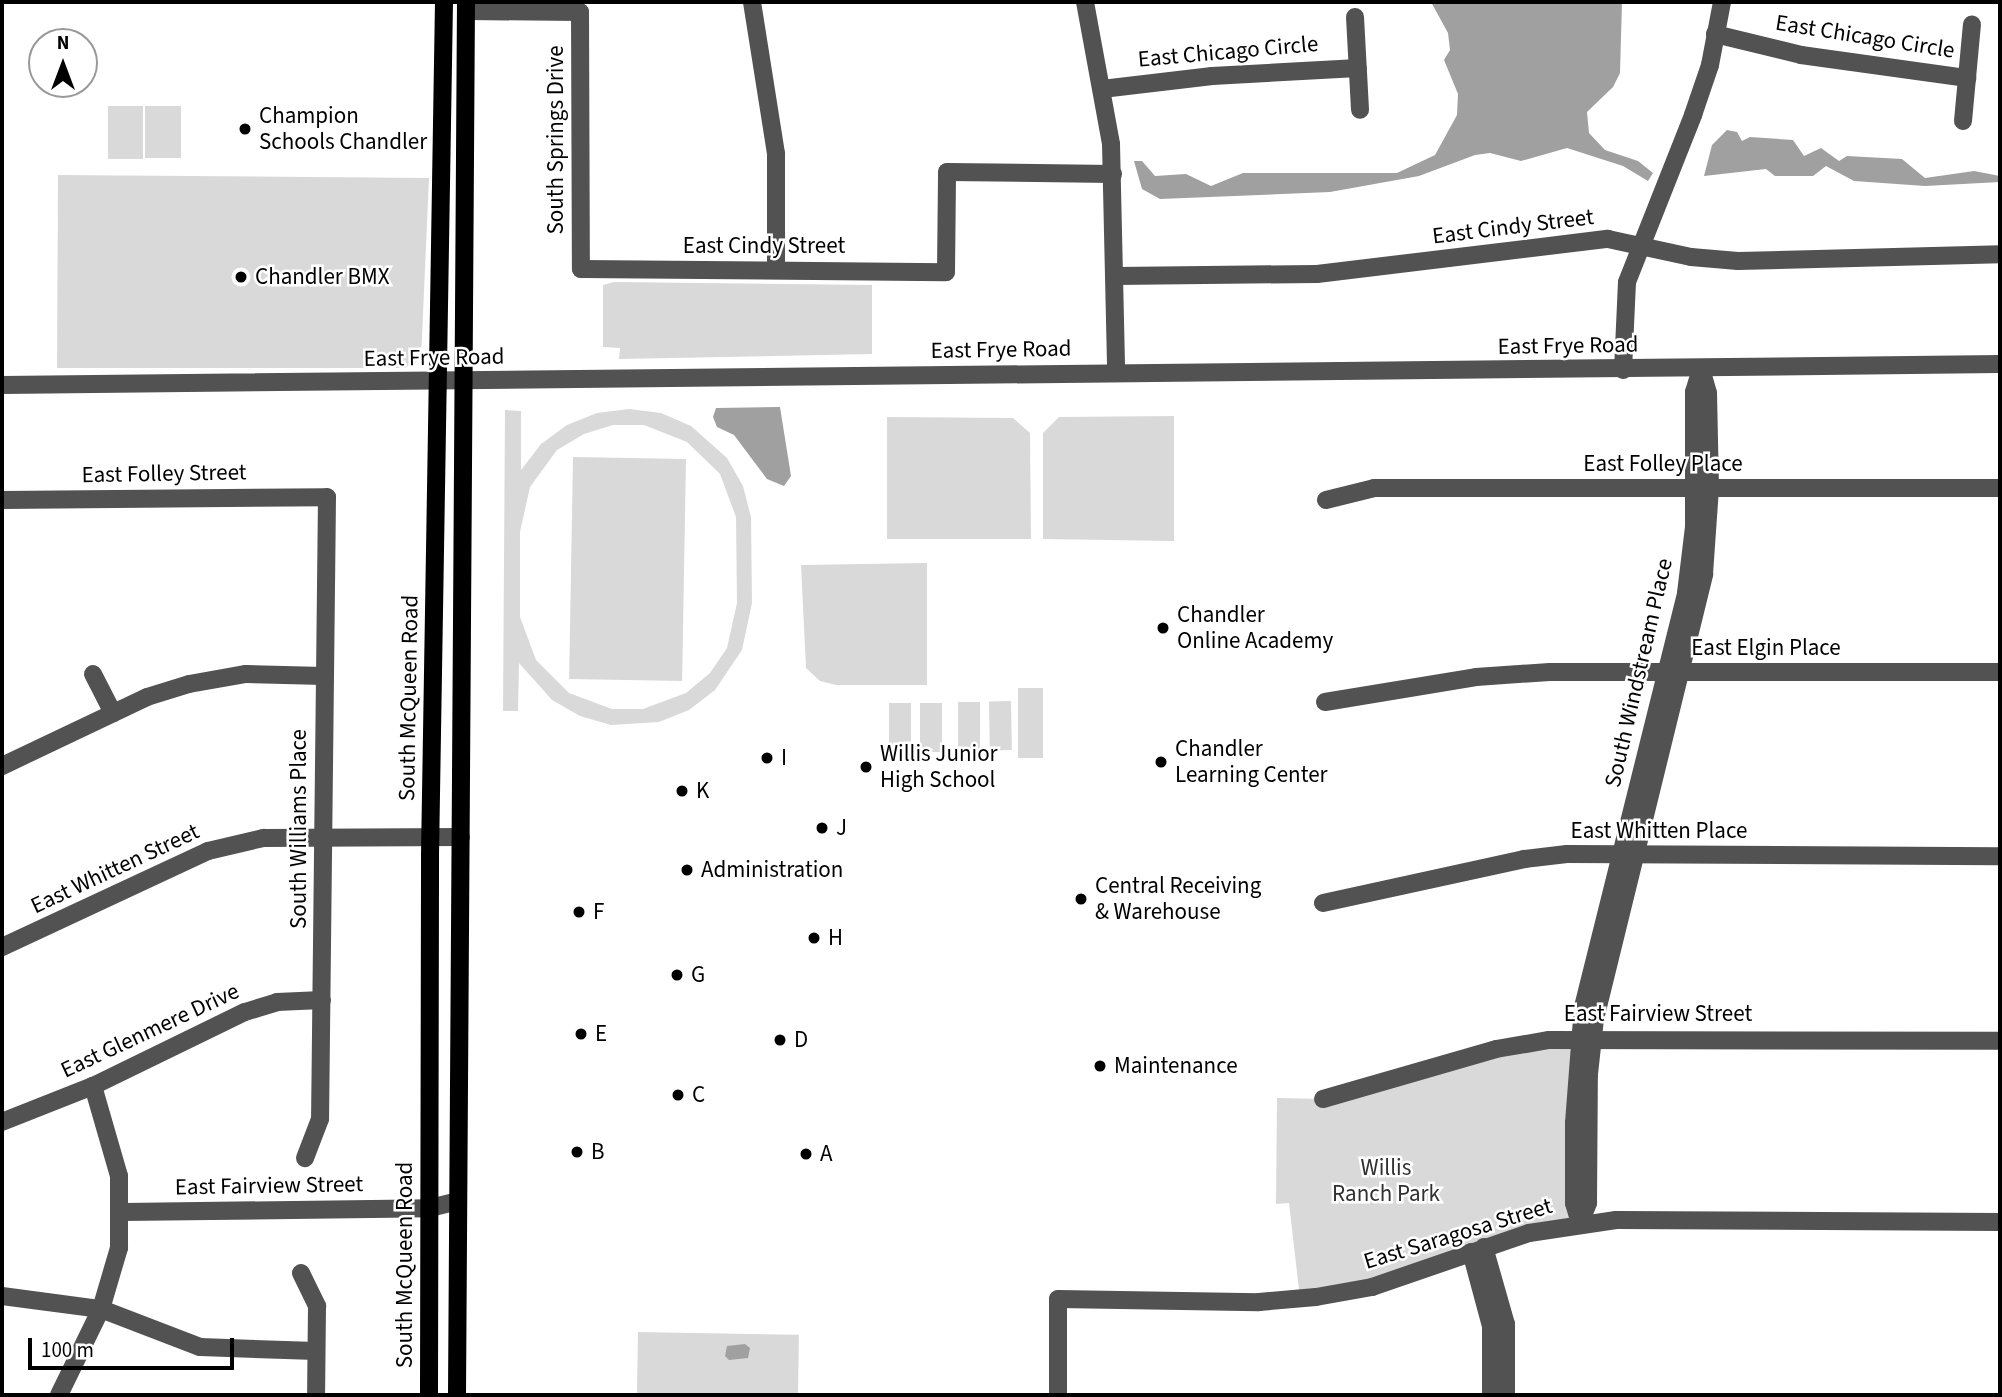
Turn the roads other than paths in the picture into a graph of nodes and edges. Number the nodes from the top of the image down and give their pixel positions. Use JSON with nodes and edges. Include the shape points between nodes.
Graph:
{"nodes":[{"id":1,"x":752,"y":2,"type":"edge"},
{"id":2,"x":1085,"y":2,"type":"edge"},
{"id":3,"x":1722,"y":2,"type":"edge"},
{"id":4,"x":444,"y":6,"type":"edge"},
{"id":5,"x":466,"y":6,"type":"edge"},
{"id":6,"x":1355,"y":17,"type":"dead end"},
{"id":7,"x":1972,"y":24,"type":"dead end"},
{"id":8,"x":1716,"y":34,"type":"junction"},
{"id":9,"x":1358,"y":68,"type":"junction"},
{"id":10,"x":1967,"y":78,"type":"junction"},
{"id":11,"x":1102,"y":89,"type":"junction"},
{"id":12,"x":1360,"y":110,"type":"dead end"},
{"id":13,"x":1963,"y":121,"type":"dead end"},
{"id":14,"x":1113,"y":174,"type":"junction"},
{"id":15,"x":1640,"y":244,"type":"junction"},
{"id":16,"x":2000,"y":254,"type":"edge"},
{"id":17,"x":581,"y":269,"type":"joint"},
{"id":18,"x":776,"y":270,"type":"junction"},
{"id":19,"x":1115,"y":276,"type":"junction"},
{"id":20,"x":2000,"y":364,"type":"edge"},
{"id":21,"x":1702,"y":369,"type":"junction"},
{"id":22,"x":1623,"y":370,"type":"junction"},
{"id":23,"x":1116,"y":373,"type":"junction"},
{"id":24,"x":463,"y":382,"type":"junction"},
{"id":25,"x":438,"y":383,"type":"junction"},
{"id":26,"x":2,"y":385,"type":"edge"},
{"id":27,"x":1702,"y":488,"type":"junction"},
{"id":28,"x":2000,"y":488,"type":"edge"},
{"id":29,"x":327,"y":497,"type":"joint"},
{"id":30,"x":2,"y":500,"type":"edge"},
{"id":31,"x":1326,"y":500,"type":"dead end"},
{"id":32,"x":1675,"y":672,"type":"junction"},
{"id":33,"x":2000,"y":672,"type":"edge"},
{"id":34,"x":93,"y":674,"type":"dead end"},
{"id":35,"x":324,"y":676,"type":"junction"},
{"id":36,"x":1325,"y":702,"type":"dead end"},
{"id":37,"x":113,"y":713,"type":"junction"},
{"id":38,"x":2,"y":766,"type":"edge"},
{"id":39,"x":324,"y":836,"type":"junction"},
{"id":40,"x":461,"y":837,"type":"junction"},
{"id":41,"x":431,"y":838,"type":"junction"},
{"id":42,"x":1628,"y":854,"type":"junction"},
{"id":43,"x":2000,"y":856,"type":"edge"},
{"id":44,"x":1323,"y":904,"type":"dead end"},
{"id":45,"x":2,"y":947,"type":"edge"},
{"id":46,"x":322,"y":1000,"type":"junction"},
{"id":47,"x":1586,"y":1037,"type":"junction"},
{"id":48,"x":2000,"y":1041,"type":"edge"},
{"id":49,"x":93,"y":1086,"type":"junction"},
{"id":50,"x":1323,"y":1098,"type":"dead end"},
{"id":51,"x":2,"y":1122,"type":"edge"},
{"id":52,"x":305,"y":1158,"type":"dead end"},
{"id":53,"x":458,"y":1201,"type":"junction"},
{"id":54,"x":430,"y":1208,"type":"junction"},
{"id":55,"x":122,"y":1212,"type":"junction"},
{"id":56,"x":2000,"y":1222,"type":"edge"},
{"id":57,"x":1580,"y":1223,"type":"junction"},
{"id":58,"x":1478,"y":1250,"type":"junction"},
{"id":59,"x":300,"y":1273,"type":"dead end"},
{"id":60,"x":2,"y":1296,"type":"edge"},
{"id":61,"x":101,"y":1309,"type":"junction"},
{"id":62,"x":316,"y":1351,"type":"junction"},
{"id":63,"x":59,"y":1395,"type":"edge"},
{"id":64,"x":316,"y":1395,"type":"edge"},
{"id":65,"x":429,"y":1395,"type":"edge"},
{"id":66,"x":457,"y":1395,"type":"edge"},
{"id":67,"x":1058,"y":1395,"type":"edge"},
{"id":68,"x":1491,"y":1395,"type":"edge"},
{"id":69,"x":1506,"y":1395,"type":"edge"}],
"edges":[{"from":1,"to":18,"type":"street","via":[[776,154]]},
{"from":2,"to":11,"type":"street"},
{"from":3,"to":8,"type":"street"},
{"from":4,"to":5,"type":"main road"},
{"from":4,"to":25,"type":"main road","name":"South McQueen Road"},
{"from":5,"to":17,"type":"street","name":"South Springs Drive","via":[[580,12]]},
{"from":5,"to":24,"type":"main road"},
{"from":6,"to":9,"type":"street"},
{"from":7,"to":10,"type":"street","name":"East Chicago Circle"},
{"from":8,"to":10,"type":"street","name":"East Chicago Circle","via":[[1801,55]]},
{"from":8,"to":15,"type":"street","via":[[1693,115]]},
{"from":9,"to":11,"type":"street","name":"East Chicago Circle","via":[[1212,76]]},
{"from":9,"to":12,"type":"street"},
{"from":10,"to":13,"type":"street","name":"East Chicago Circle"},
{"from":11,"to":14,"type":"street"},
{"from":14,"to":18,"type":"street","name":"East Cindy Street","via":[[947,172],[946,272]]},
{"from":14,"to":19,"type":"street"},
{"from":15,"to":16,"type":"street","name":"East Cindy Street","via":[[1691,257],[1738,261]]},
{"from":15,"to":19,"type":"street","name":"East Cindy Street","via":[[1575,241],[1317,274]]},
{"from":15,"to":22,"type":"street","via":[[1627,282]]},
{"from":17,"to":18,"type":"street","name":"East Cindy Street"},
{"from":19,"to":23,"type":"street"},
{"from":20,"to":21,"type":"street","name":"East Frye Road"},
{"from":21,"to":22,"type":"street","name":"East Frye Road"},
{"from":21,"to":27,"type":"street","name":"South Windstream Place","via":[[1708,393]]},
{"from":22,"to":23,"type":"street","name":"East Frye Road"},
{"from":23,"to":24,"type":"street","name":"East Frye Road"},
{"from":24,"to":25,"type":"street","name":"East Frye Road"},
{"from":24,"to":40,"type":"main road"},
{"from":25,"to":26,"type":"street","name":"East Frye Road"},
{"from":25,"to":41,"type":"main road","name":"South McQueen Road"},
{"from":27,"to":28,"type":"street","name":"East Folley Place"},
{"from":27,"to":31,"type":"street","name":"East Folley Place","via":[[1374,488]]},
{"from":27,"to":32,"type":"street","name":"South Windstream Place","via":[[1704,574]]},
{"from":29,"to":30,"type":"street","name":"East Folley Street"},
{"from":29,"to":35,"type":"street","name":"South Williams Place"},
{"from":32,"to":33,"type":"street","name":"East Elgin Place"},
{"from":32,"to":36,"type":"street","name":"East Elgin Place","via":[[1476,677]]},
{"from":32,"to":42,"type":"street","name":"South Windstream Place"},
{"from":34,"to":37,"type":"street"},
{"from":35,"to":37,"type":"street","via":[[246,674],[188,684]]},
{"from":35,"to":39,"type":"street","name":"South Williams Place"},
{"from":37,"to":38,"type":"street"},
{"from":39,"to":41,"type":"street","name":"East Whitten Street"},
{"from":39,"to":45,"type":"street","name":"East Whitten Street","via":[[263,838],[208,851]]},
{"from":39,"to":46,"type":"street","name":"South Williams Place"},
{"from":40,"to":41,"type":"street","name":"East Whitten Street"},
{"from":40,"to":53,"type":"main road"},
{"from":41,"to":54,"type":"main road","name":"South McQueen Road"},
{"from":42,"to":43,"type":"street","name":"East Whitten Place"},
{"from":42,"to":44,"type":"street","name":"East Whitten Place","via":[[1524,859]]},
{"from":42,"to":47,"type":"street","name":"South Windstream Place","via":[[1588,981]]},
{"from":46,"to":49,"type":"street","name":"East Glenmere Drive","via":[[277,1002],[245,1012]]},
{"from":46,"to":52,"type":"street","name":"South Williams Place","via":[[320,1119]]},
{"from":47,"to":48,"type":"street","name":"East Fairview Street"},
{"from":47,"to":50,"type":"street","name":"East Fairview Street","via":[[1496,1049]]},
{"from":47,"to":57,"type":"street","name":"South Windstream Place","via":[[1574,1136],[1574,1203]]},
{"from":49,"to":51,"type":"street","name":"East Glenmere Drive"},
{"from":49,"to":55,"type":"street","via":[[117,1165]]},
{"from":53,"to":54,"type":"street","name":"East Fairview Street"},
{"from":53,"to":66,"type":"main road"},
{"from":54,"to":55,"type":"street","name":"East Fairview Street"},
{"from":54,"to":65,"type":"main road","name":"South McQueen Road"},
{"from":55,"to":61,"type":"street","via":[[119,1248]]},
{"from":56,"to":57,"type":"street","name":"East Saragosa Street"},
{"from":57,"to":58,"type":"street","name":"East Saragosa Street"},
{"from":58,"to":67,"type":"street","name":"East Saragosa Street","via":[[1372,1287],[1317,1297],[1259,1302],[1058,1299]]},
{"from":58,"to":68,"type":"street","via":[[1491,1326]]},
{"from":58,"to":69,"type":"street","via":[[1506,1324]]},
{"from":59,"to":62,"type":"street","via":[[317,1306]]},
{"from":60,"to":61,"type":"street"},
{"from":61,"to":62,"type":"street","via":[[200,1347]]},
{"from":61,"to":63,"type":"street"},
{"from":62,"to":64,"type":"street"}]}
